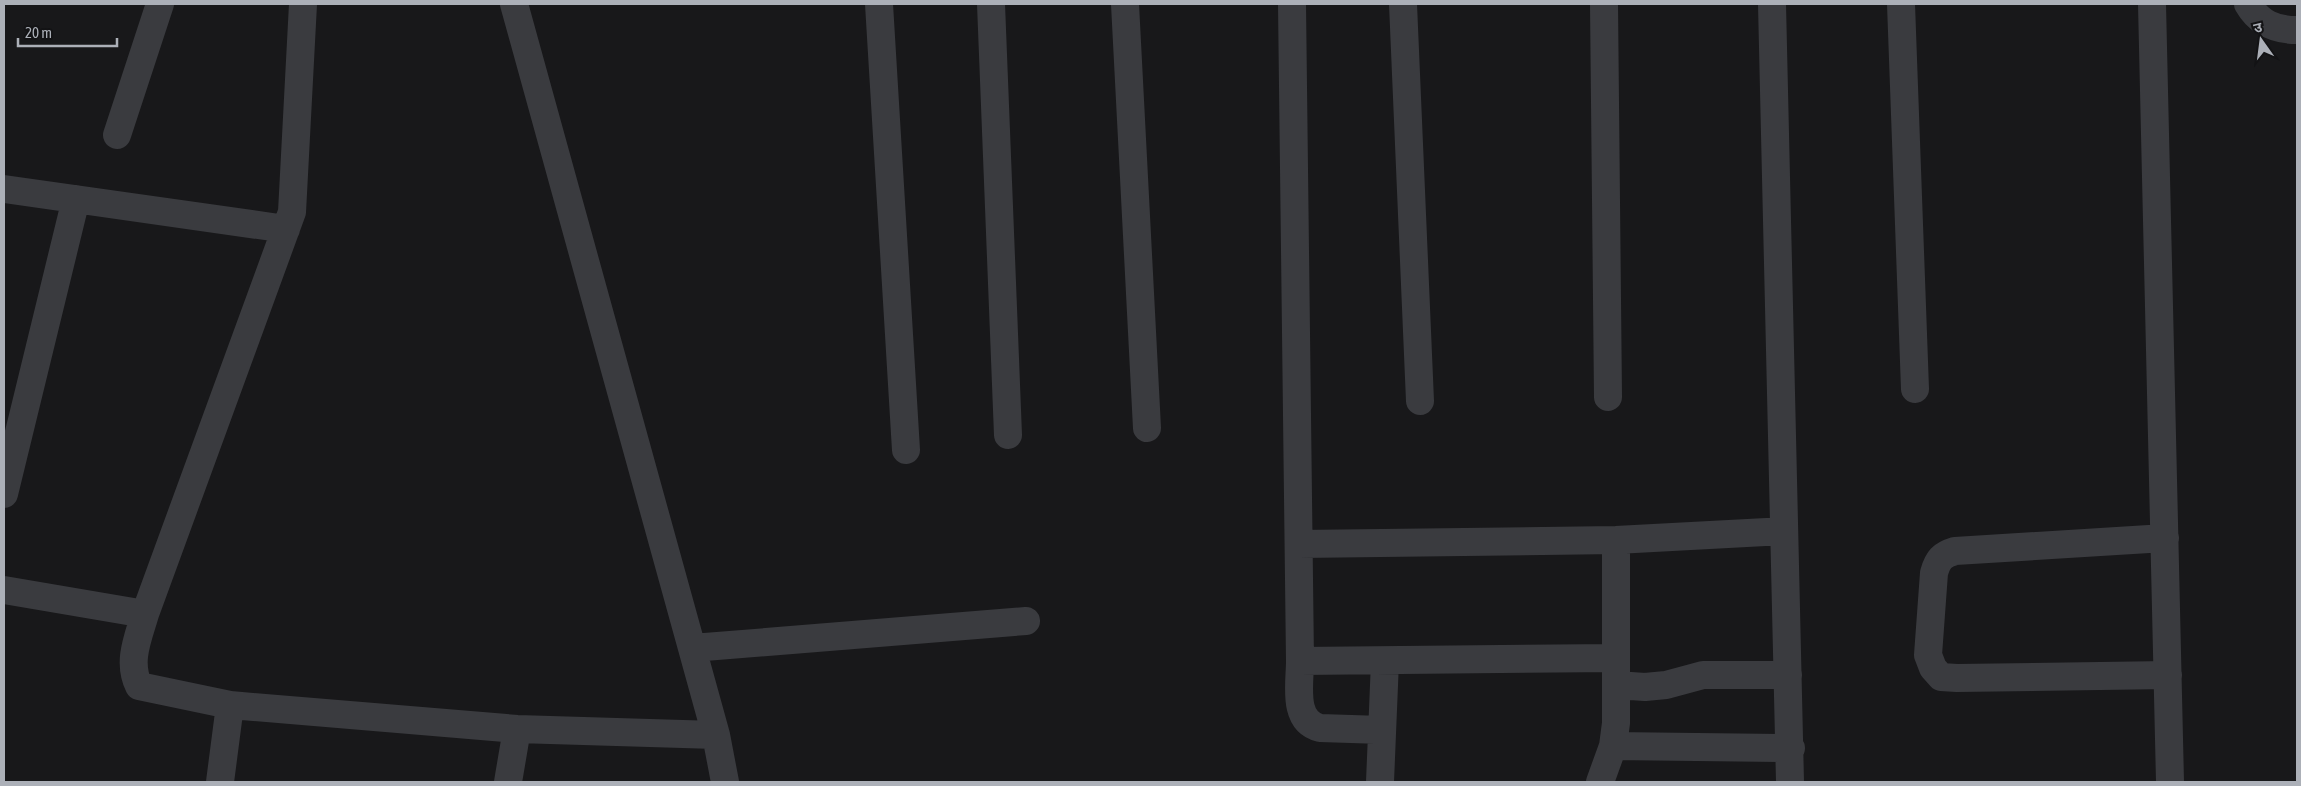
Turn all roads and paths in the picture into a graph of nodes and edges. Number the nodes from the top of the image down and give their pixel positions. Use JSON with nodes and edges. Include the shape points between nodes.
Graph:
{"nodes":[{"id":1,"x":160,"y":4,"type":"edge"},
{"id":2,"x":303,"y":4,"type":"edge"},
{"id":3,"x":514,"y":4,"type":"edge"},
{"id":4,"x":879,"y":4,"type":"edge"},
{"id":5,"x":990,"y":4,"type":"edge"},
{"id":6,"x":1125,"y":4,"type":"edge"},
{"id":7,"x":1292,"y":4,"type":"edge"},
{"id":8,"x":1403,"y":4,"type":"edge"},
{"id":9,"x":1604,"y":4,"type":"edge"},
{"id":10,"x":1772,"y":4,"type":"edge"},
{"id":11,"x":1901,"y":4,"type":"edge"},
{"id":12,"x":2152,"y":4,"type":"edge"},
{"id":13,"x":2248,"y":4,"type":"edge"},
{"id":14,"x":2297,"y":30,"type":"edge"},
{"id":15,"x":117,"y":134,"type":"dead end"},
{"id":16,"x":4,"y":188,"type":"edge"},
{"id":17,"x":76,"y":199,"type":"junction"},
{"id":18,"x":286,"y":229,"type":"junction"},
{"id":19,"x":1915,"y":389,"type":"dead end"},
{"id":20,"x":1608,"y":396,"type":"dead end"},
{"id":21,"x":1420,"y":401,"type":"dead end"},
{"id":22,"x":1147,"y":428,"type":"dead end"},
{"id":23,"x":1008,"y":435,"type":"dead end"},
{"id":24,"x":906,"y":450,"type":"dead end"},
{"id":25,"x":4,"y":494,"type":"edge"},
{"id":26,"x":1784,"y":531,"type":"junction"},
{"id":27,"x":2165,"y":538,"type":"junction"},
{"id":28,"x":1616,"y":540,"type":"junction"},
{"id":29,"x":1299,"y":544,"type":"junction"},
{"id":30,"x":5,"y":596,"type":"edge"},
{"id":31,"x":145,"y":614,"type":"junction"},
{"id":32,"x":1026,"y":622,"type":"dead end"},
{"id":33,"x":692,"y":648,"type":"junction"},
{"id":34,"x":1616,"y":658,"type":"junction"},
{"id":35,"x":1385,"y":660,"type":"junction"},
{"id":36,"x":1300,"y":661,"type":"junction"},
{"id":37,"x":1788,"y":674,"type":"junction"},
{"id":38,"x":2168,"y":675,"type":"junction"},
{"id":39,"x":1616,"y":685,"type":"junction"},
{"id":40,"x":230,"y":705,"type":"junction"},
{"id":41,"x":517,"y":728,"type":"junction"},
{"id":42,"x":1382,"y":730,"type":"junction"},
{"id":43,"x":716,"y":735,"type":"junction"},
{"id":44,"x":1613,"y":746,"type":"junction"},
{"id":45,"x":1791,"y":748,"type":"junction"},
{"id":46,"x":220,"y":782,"type":"edge"},
{"id":47,"x":508,"y":782,"type":"edge"},
{"id":48,"x":726,"y":782,"type":"edge"},
{"id":49,"x":1380,"y":782,"type":"edge"},
{"id":50,"x":1600,"y":782,"type":"edge"},
{"id":51,"x":1790,"y":782,"type":"edge"},
{"id":52,"x":2170,"y":782,"type":"edge"}],
"edges":[{"from":1,"to":15,"type":"street"},
{"from":2,"to":18,"type":"street","via":[[292,212]]},
{"from":3,"to":33,"type":"street"},
{"from":4,"to":24,"type":"street"},
{"from":5,"to":23,"type":"street"},
{"from":6,"to":22,"type":"street"},
{"from":7,"to":29,"type":"street"},
{"from":8,"to":21,"type":"street"},
{"from":9,"to":20,"type":"street"},
{"from":10,"to":26,"type":"street"},
{"from":11,"to":19,"type":"street"},
{"from":12,"to":27,"type":"street"},
{"from":13,"to":14,"type":"street","via":[[2255,16],[2269,26]]},
{"from":16,"to":17,"type":"street"},
{"from":17,"to":18,"type":"street"},
{"from":17,"to":25,"type":"street"},
{"from":18,"to":31,"type":"street"},
{"from":26,"to":28,"type":"street"},
{"from":26,"to":37,"type":"street"},
{"from":27,"to":38,"type":"street"},
{"from":27,"to":38,"type":"street","via":[[1944,554],[1937,561],[1934,573],[1928,655],[1941,677]]},
{"from":28,"to":29,"type":"street"},
{"from":28,"to":34,"type":"street"},
{"from":29,"to":36,"type":"street"},
{"from":30,"to":31,"type":"street"},
{"from":31,"to":40,"type":"street","via":[[133,658],[132,673],[139,686]]},
{"from":32,"to":33,"type":"street"},
{"from":33,"to":43,"type":"street"},
{"from":34,"to":35,"type":"street"},
{"from":34,"to":39,"type":"street"},
{"from":35,"to":36,"type":"street"},
{"from":35,"to":42,"type":"street"},
{"from":36,"to":42,"type":"street","via":[[1300,709],[1303,719],[1311,726]]},
{"from":37,"to":39,"type":"street","via":[[1703,675],[1645,688]]},
{"from":37,"to":45,"type":"street"},
{"from":38,"to":52,"type":"street"},
{"from":39,"to":44,"type":"street"},
{"from":40,"to":41,"type":"street"},
{"from":40,"to":46,"type":"street"},
{"from":41,"to":43,"type":"street"},
{"from":41,"to":47,"type":"street"},
{"from":42,"to":49,"type":"street"},
{"from":43,"to":48,"type":"street"},
{"from":44,"to":45,"type":"street"},
{"from":44,"to":50,"type":"street"},
{"from":45,"to":51,"type":"street"}]}
